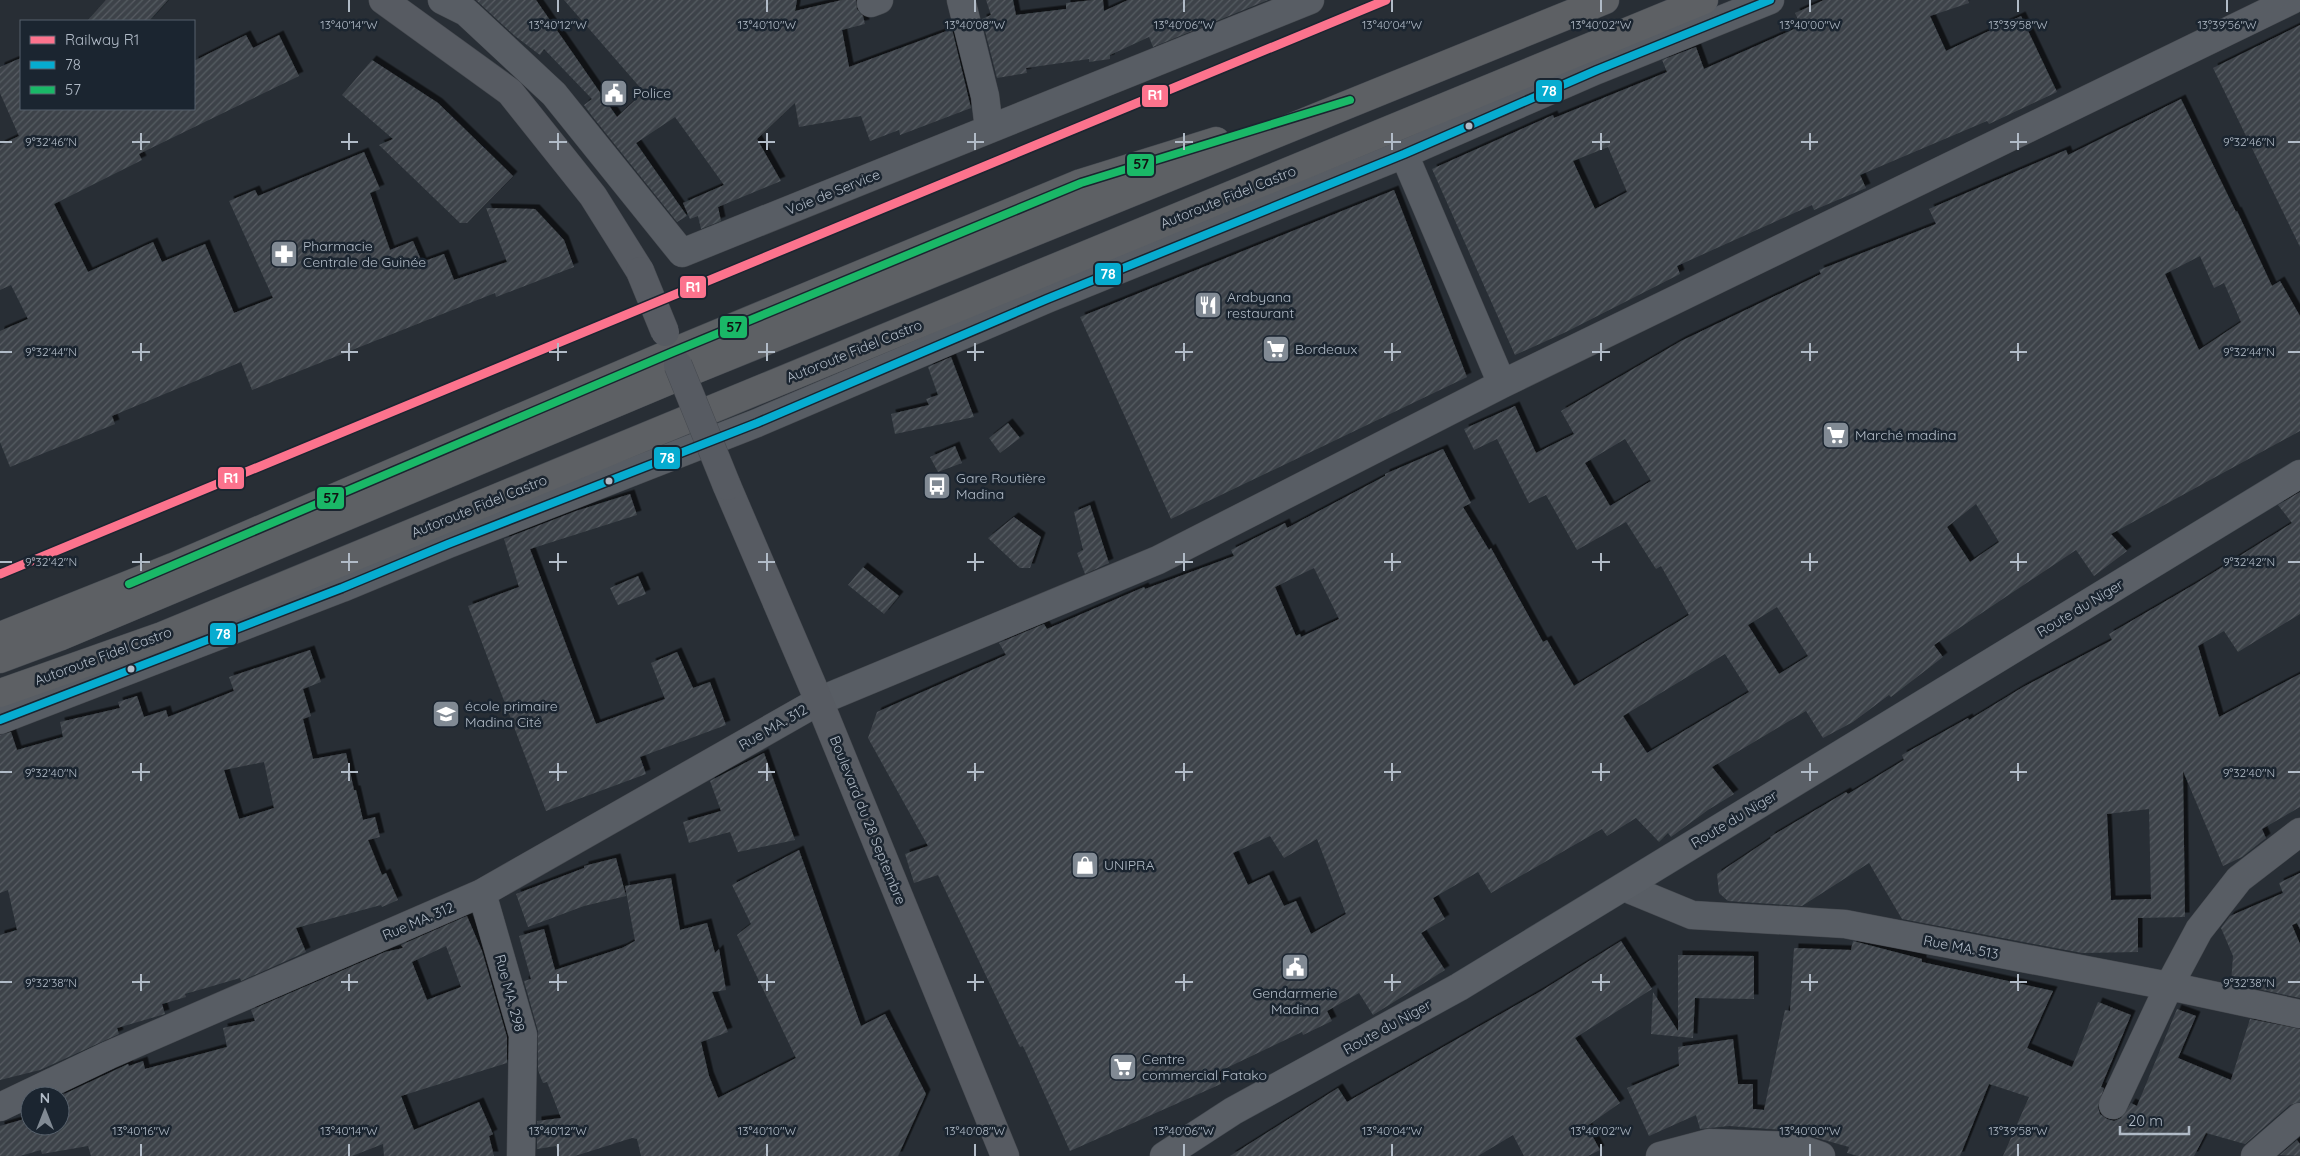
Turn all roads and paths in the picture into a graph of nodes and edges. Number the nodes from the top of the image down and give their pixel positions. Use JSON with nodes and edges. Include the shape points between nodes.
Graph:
{"nodes":[{"id":1,"x":382,"y":0,"type":"edge"},
{"id":2,"x":442,"y":0,"type":"edge"},
{"id":3,"x":962,"y":0,"type":"edge"},
{"id":4,"x":1310,"y":0,"type":"edge"},
{"id":5,"x":1605,"y":0,"type":"edge"},
{"id":6,"x":1704,"y":0,"type":"edge"},
{"id":7,"x":1770,"y":0,"type":"edge"},
{"id":8,"x":2292,"y":0,"type":"edge"},
{"id":9,"x":1394,"y":86,"type":"junction"},
{"id":10,"x":989,"y":129,"type":"junction"},
{"id":11,"x":1404,"y":154,"type":"junction"},
{"id":12,"x":672,"y":350,"type":"junction"},
{"id":13,"x":1502,"y":384,"type":"junction"},
{"id":14,"x":2300,"y":474,"type":"edge"},
{"id":15,"x":0,"y":636,"type":"edge"},
{"id":16,"x":0,"y":659,"type":"edge"},
{"id":17,"x":0,"y":693,"type":"edge"},
{"id":18,"x":819,"y":701,"type":"junction"},
{"id":19,"x":0,"y":720,"type":"edge"},
{"id":20,"x":2300,"y":832,"type":"edge"},
{"id":21,"x":1624,"y":887,"type":"junction"},
{"id":22,"x":482,"y":893,"type":"junction"},
{"id":23,"x":2169,"y":986,"type":"junction"},
{"id":24,"x":2300,"y":1014,"type":"edge"},
{"id":25,"x":2113,"y":1104,"type":"dead end"},
{"id":26,"x":0,"y":1107,"type":"edge"},
{"id":27,"x":2300,"y":1117,"type":"edge"},
{"id":28,"x":1791,"y":1151,"type":"edge"},
{"id":29,"x":521,"y":1156,"type":"edge"},
{"id":30,"x":1004,"y":1156,"type":"edge"},
{"id":31,"x":1164,"y":1156,"type":"edge"},
{"id":32,"x":1660,"y":1156,"type":"edge"},
{"id":33,"x":1821,"y":1156,"type":"edge"},
{"id":34,"x":2255,"y":1156,"type":"edge"}],
"edges":[{"from":1,"to":12,"type":"main road","name":"Boulevard du 28 Septembre","bridge":true,"via":[[510,92],[593,196],[640,271]]},
{"from":2,"to":10,"type":"street","name":"Voie de Service","via":[[466,12],[554,94],[682,253]]},
{"from":3,"to":10,"type":"street","via":[[985,96]]},
{"from":4,"to":10,"type":"street","name":"Voie de Service"},
{"from":5,"to":9,"type":"highway"},
{"from":6,"to":17,"type":"highway","name":"Autoroute Fidel Castro","via":[[172,632]]},
{"from":7,"to":11,"type":"street"},
{"from":8,"to":13,"type":"street","name":"Rue MA. 312"},
{"from":9,"to":12,"type":"highway","via":[[1081,183]]},
{"from":9,"to":16,"type":"highway","via":[[692,371]]},
{"from":11,"to":13,"type":"street"},
{"from":11,"to":19,"type":"street","via":[[660,462]]},
{"from":12,"to":15,"type":"highway","via":[[173,567]]},
{"from":12,"to":18,"type":"main road","name":"Boulevard du 28 Septembre","bridge":true},
{"from":13,"to":18,"type":"street","name":"Rue MA. 312","via":[[1158,560]]},
{"from":14,"to":21,"type":"main road","name":"Route du Niger"},
{"from":18,"to":22,"type":"street","name":"Rue MA. 312"},
{"from":18,"to":30,"type":"main road","name":"Boulevard du 28 Septembre"},
{"from":20,"to":23,"type":"street","via":[[2239,879],[2199,930]]},
{"from":21,"to":23,"type":"street","name":"Rue MA. 513","via":[[1692,915],[1844,924]]},
{"from":21,"to":31,"type":"main road","name":"Route du Niger","via":[[1458,987],[1233,1111]]},
{"from":22,"to":26,"type":"street","name":"Rue MA. 312","via":[[101,1059]]},
{"from":22,"to":29,"type":"street","name":"Rue MA. 298","via":[[523,1035]]},
{"from":23,"to":24,"type":"street","name":"Rue MA. 513"},
{"from":23,"to":25,"type":"street"},
{"from":27,"to":34,"type":"street"},
{"from":28,"to":32,"type":"street","via":[[1709,1144]]},
{"from":28,"to":33,"type":"street"}]}
